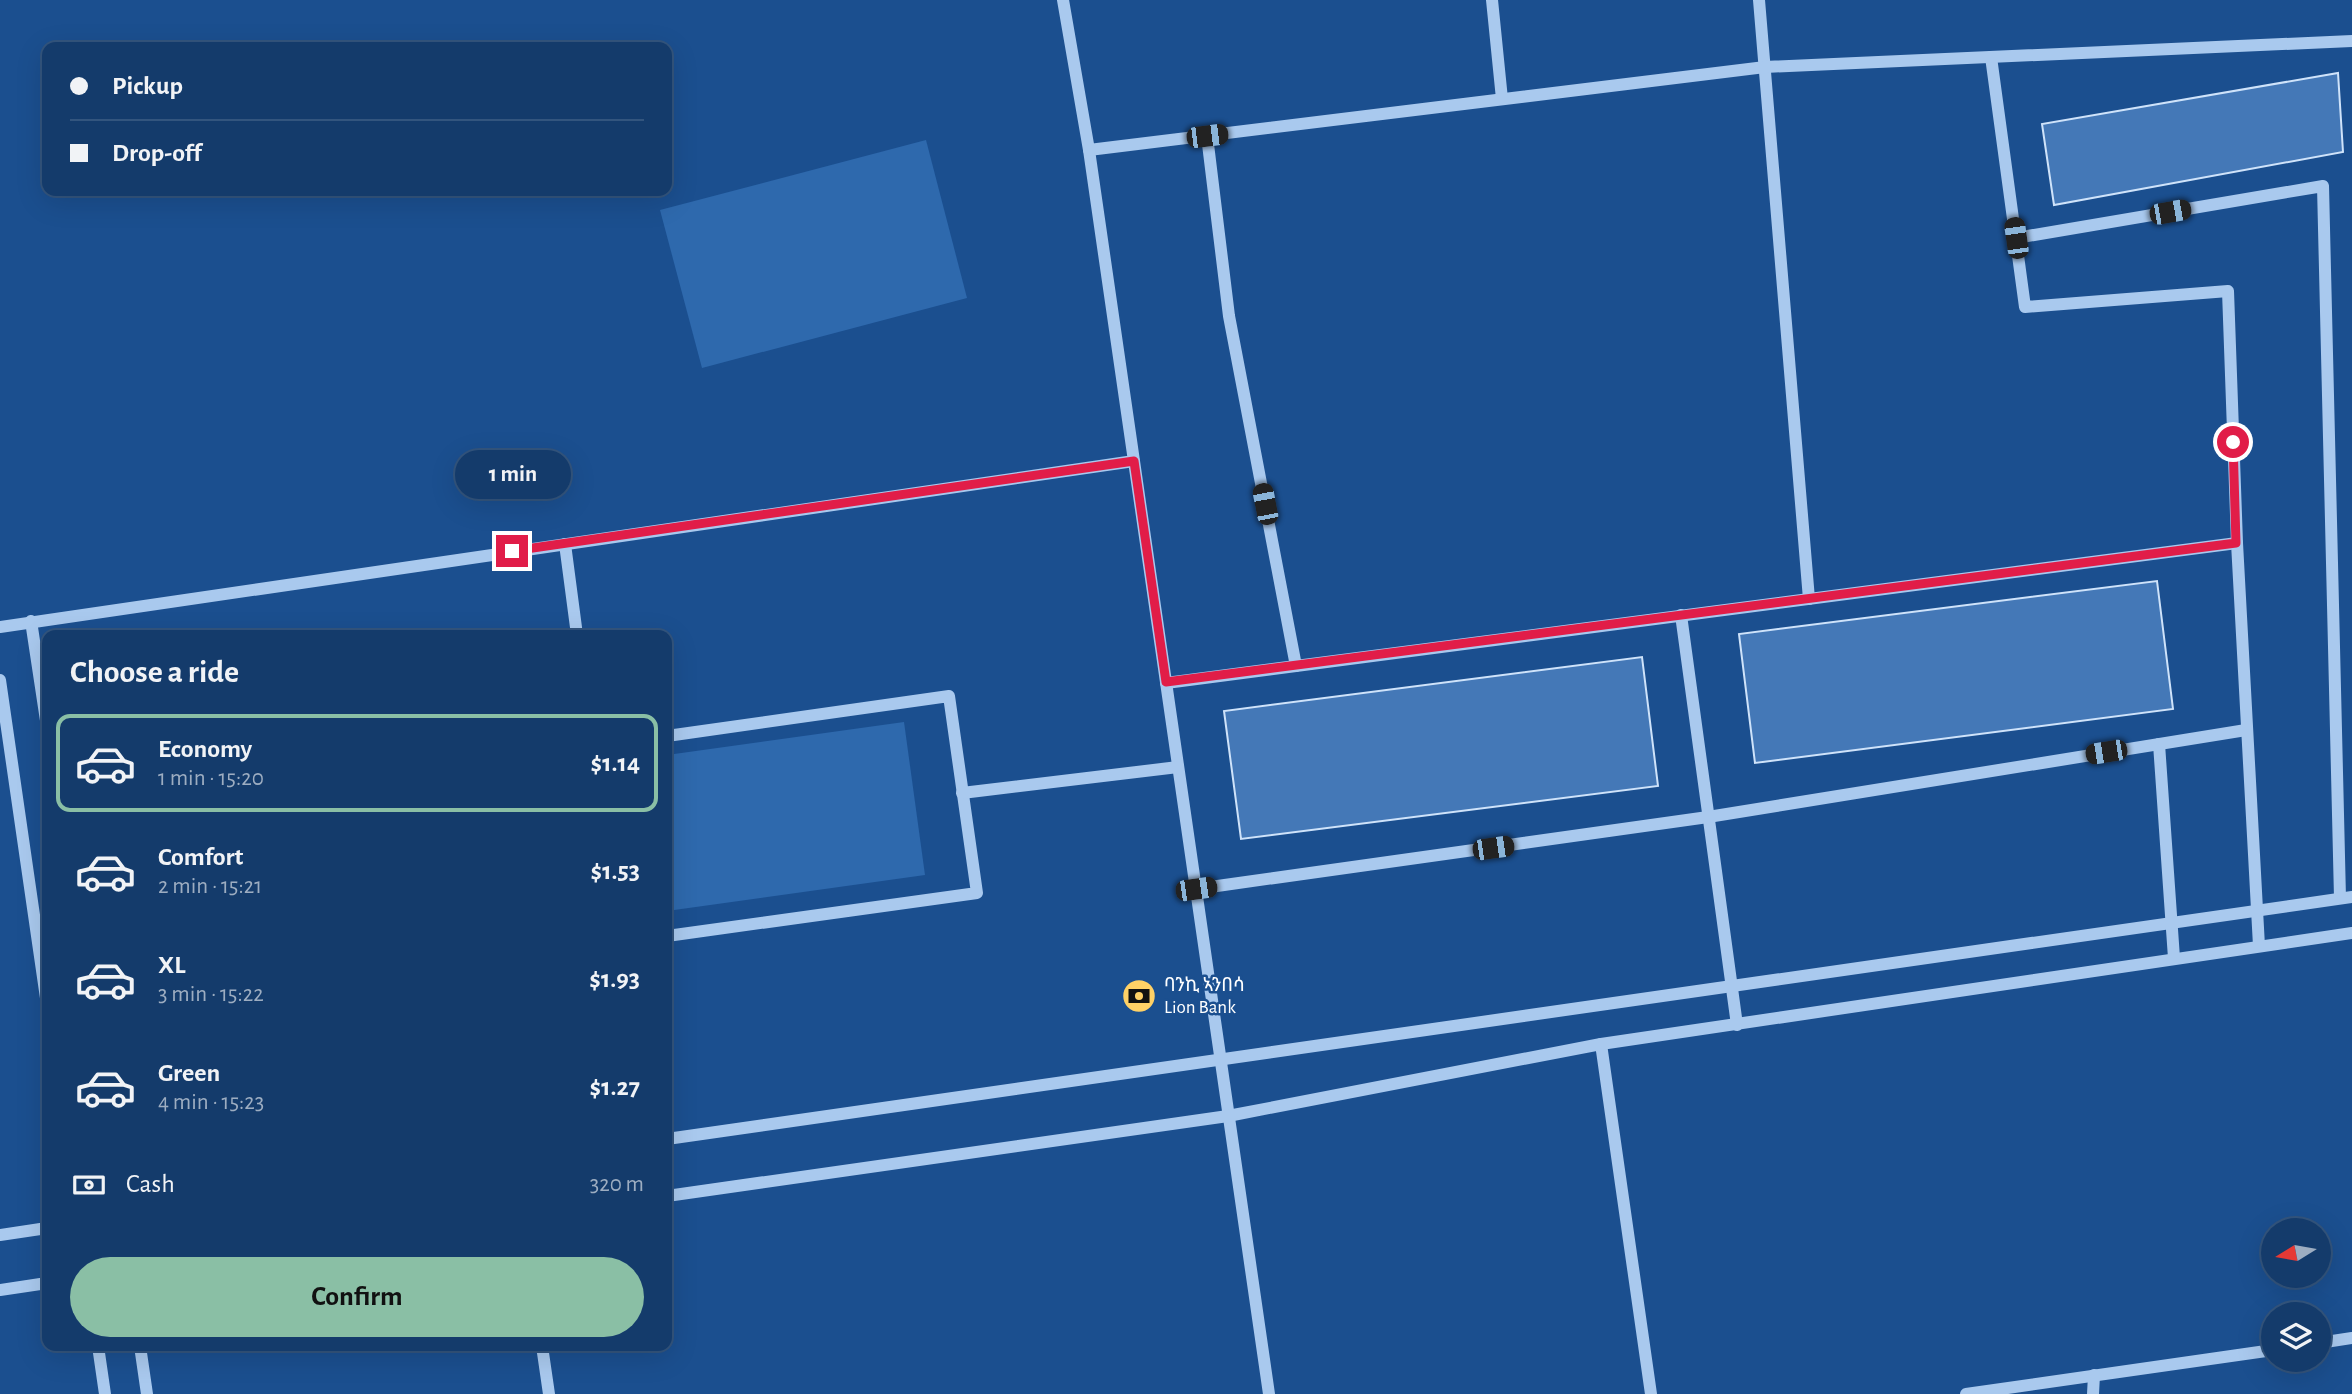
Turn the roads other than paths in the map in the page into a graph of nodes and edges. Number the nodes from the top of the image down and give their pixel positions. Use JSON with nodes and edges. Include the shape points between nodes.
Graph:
{"nodes":[{"id":1,"x":1063,"y":0,"type":"edge"},
{"id":2,"x":1492,"y":0,"type":"edge"},
{"id":3,"x":1759,"y":0,"type":"edge"},
{"id":4,"x":2352,"y":41,"type":"edge"},
{"id":5,"x":1992,"y":57,"type":"junction"},
{"id":6,"x":1765,"y":67,"type":"junction"},
{"id":7,"x":1502,"y":99,"type":"junction"},
{"id":8,"x":1207,"y":136,"type":"junction"},
{"id":9,"x":1089,"y":150,"type":"junction"},
{"id":10,"x":2016,"y":238,"type":"junction"},
{"id":11,"x":1134,"y":461,"type":"junction"},
{"id":12,"x":2236,"y":543,"type":"junction"},
{"id":13,"x":565,"y":544,"type":"junction"},
{"id":14,"x":1809,"y":599,"type":"junction"},
{"id":15,"x":1681,"y":615,"type":"junction"},
{"id":16,"x":31,"y":621,"type":"junction"},
{"id":17,"x":0,"y":627,"type":"edge"},
{"id":18,"x":576,"y":630,"type":"edge"},
{"id":19,"x":1296,"y":666,"type":"junction"},
{"id":20,"x":0,"y":680,"type":"edge"},
{"id":21,"x":1166,"y":682,"type":"junction"},
{"id":22,"x":42,"y":694,"type":"edge"},
{"id":23,"x":2246,"y":730,"type":"junction"},
{"id":24,"x":672,"y":735,"type":"edge"},
{"id":25,"x":2159,"y":744,"type":"junction"},
{"id":26,"x":1178,"y":767,"type":"junction"},
{"id":27,"x":962,"y":793,"type":"junction"},
{"id":28,"x":1708,"y":817,"type":"junction"},
{"id":29,"x":1196,"y":889,"type":"junction"},
{"id":30,"x":2346,"y":897,"type":"edge"},
{"id":31,"x":2255,"y":910,"type":"junction"},
{"id":32,"x":41,"y":918,"type":"edge"},
{"id":33,"x":2173,"y":922,"type":"junction"},
{"id":34,"x":2352,"y":933,"type":"edge"},
{"id":35,"x":672,"y":935,"type":"edge"},
{"id":36,"x":2259,"y":946,"type":"junction"},
{"id":37,"x":2174,"y":958,"type":"junction"},
{"id":38,"x":1732,"y":986,"type":"junction"},
{"id":39,"x":1737,"y":1025,"type":"junction"},
{"id":40,"x":1601,"y":1044,"type":"junction"},
{"id":41,"x":1220,"y":1059,"type":"junction"},
{"id":42,"x":1228,"y":1116,"type":"junction"},
{"id":43,"x":672,"y":1138,"type":"edge"},
{"id":44,"x":672,"y":1195,"type":"edge"},
{"id":45,"x":42,"y":1229,"type":"edge"},
{"id":46,"x":0,"y":1235,"type":"edge"},
{"id":47,"x":42,"y":1284,"type":"edge"},
{"id":48,"x":0,"y":1290,"type":"edge"},
{"id":49,"x":2352,"y":1338,"type":"edge"},
{"id":50,"x":2331,"y":1341,"type":"edge"},
{"id":51,"x":99,"y":1351,"type":"edge"},
{"id":52,"x":141,"y":1351,"type":"edge"},
{"id":53,"x":543,"y":1351,"type":"edge"},
{"id":54,"x":2261,"y":1352,"type":"edge"},
{"id":55,"x":2094,"y":1376,"type":"junction"},
{"id":56,"x":105,"y":1394,"type":"edge"},
{"id":57,"x":148,"y":1394,"type":"edge"},
{"id":58,"x":549,"y":1394,"type":"edge"},
{"id":59,"x":1269,"y":1394,"type":"edge"},
{"id":60,"x":1651,"y":1394,"type":"edge"},
{"id":61,"x":1966,"y":1394,"type":"edge"},
{"id":62,"x":2093,"y":1394,"type":"edge"}],
"edges":[{"from":1,"to":9,"type":"street"},
{"from":2,"to":7,"type":"street"},
{"from":3,"to":6,"type":"street"},
{"from":4,"to":5,"type":"street"},
{"from":5,"to":6,"type":"street"},
{"from":5,"to":10,"type":"street"},
{"from":6,"to":7,"type":"street"},
{"from":6,"to":14,"type":"street"},
{"from":7,"to":8,"type":"street"},
{"from":8,"to":9,"type":"street"},
{"from":8,"to":19,"type":"street","via":[[1229,316]]},
{"from":9,"to":11,"type":"street"},
{"from":10,"to":12,"type":"street","via":[[2025,307],[2228,291]]},
{"from":10,"to":30,"type":"street","via":[[2323,186]]},
{"from":11,"to":13,"type":"street"},
{"from":11,"to":21,"type":"street"},
{"from":12,"to":14,"type":"street"},
{"from":12,"to":23,"type":"street"},
{"from":13,"to":16,"type":"street"},
{"from":13,"to":18,"type":"street"},
{"from":14,"to":15,"type":"street"},
{"from":15,"to":19,"type":"street"},
{"from":15,"to":28,"type":"street"},
{"from":16,"to":17,"type":"street"},
{"from":16,"to":22,"type":"street"},
{"from":19,"to":21,"type":"street"},
{"from":20,"to":32,"type":"street"},
{"from":21,"to":26,"type":"street"},
{"from":23,"to":25,"type":"street"},
{"from":23,"to":31,"type":"street"},
{"from":24,"to":27,"type":"street","via":[[949,696]]},
{"from":25,"to":28,"type":"street"},
{"from":25,"to":33,"type":"street"},
{"from":26,"to":27,"type":"street"},
{"from":26,"to":29,"type":"street"},
{"from":27,"to":35,"type":"street","via":[[977,893]]},
{"from":28,"to":29,"type":"street"},
{"from":28,"to":38,"type":"street"},
{"from":29,"to":41,"type":"street"},
{"from":30,"to":31,"type":"street"},
{"from":31,"to":33,"type":"street"},
{"from":31,"to":36,"type":"street"},
{"from":33,"to":37,"type":"street"},
{"from":33,"to":38,"type":"street"},
{"from":34,"to":36,"type":"street"},
{"from":36,"to":37,"type":"street"},
{"from":37,"to":39,"type":"street"},
{"from":38,"to":39,"type":"street"},
{"from":38,"to":41,"type":"street"},
{"from":39,"to":40,"type":"street"},
{"from":40,"to":42,"type":"street"},
{"from":40,"to":60,"type":"street"},
{"from":41,"to":42,"type":"street"},
{"from":41,"to":43,"type":"street"},
{"from":42,"to":44,"type":"street"},
{"from":42,"to":59,"type":"street"},
{"from":45,"to":46,"type":"street"},
{"from":47,"to":48,"type":"street"},
{"from":49,"to":50,"type":"street"},
{"from":51,"to":56,"type":"street"},
{"from":52,"to":57,"type":"street"},
{"from":53,"to":58,"type":"street"},
{"from":54,"to":55,"type":"street"},
{"from":55,"to":61,"type":"street"},
{"from":55,"to":62,"type":"street"}]}
